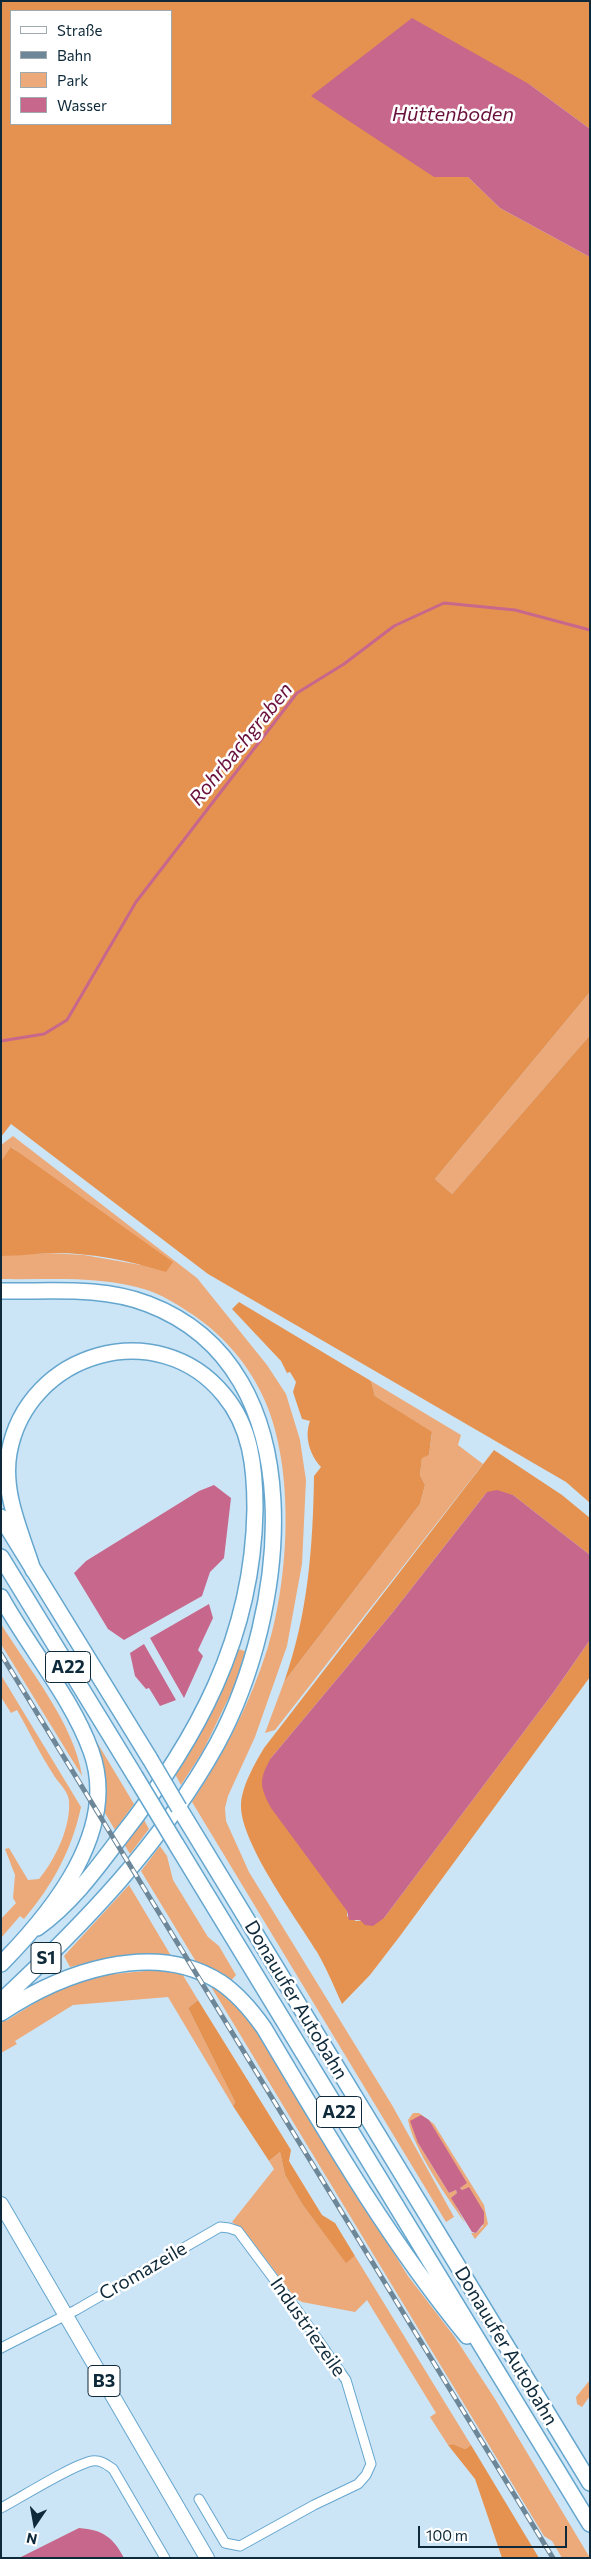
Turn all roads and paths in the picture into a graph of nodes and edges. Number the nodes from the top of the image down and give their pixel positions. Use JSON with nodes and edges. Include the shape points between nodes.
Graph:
{"nodes":[{"id":1,"x":1,"y":1291,"type":"edge"},
{"id":2,"x":1,"y":1517,"type":"edge"},
{"id":3,"x":1,"y":1557,"type":"edge"},
{"id":4,"x":33,"y":1570,"type":"junction"},
{"id":5,"x":1,"y":1597,"type":"edge"},
{"id":6,"x":37,"y":1928,"type":"junction"},
{"id":7,"x":1,"y":1964,"type":"edge"},
{"id":8,"x":1,"y":2001,"type":"edge"},
{"id":9,"x":1,"y":2013,"type":"edge"},
{"id":10,"x":1,"y":2204,"type":"edge"},
{"id":11,"x":220,"y":2227,"type":"joint"},
{"id":12,"x":65,"y":2315,"type":"junction"},
{"id":13,"x":1,"y":2348,"type":"edge"},
{"id":14,"x":503,"y":2380,"type":"junction"},
{"id":15,"x":590,"y":2483,"type":"edge"},
{"id":16,"x":199,"y":2499,"type":"dead end"},
{"id":17,"x":1,"y":2508,"type":"edge"},
{"id":18,"x":590,"y":2524,"type":"edge"},
{"id":19,"x":165,"y":2558,"type":"edge"},
{"id":20,"x":207,"y":2558,"type":"edge"}],
"edges":[{"from":1,"to":8,"type":"highway","number":"S1","via":[[71,1290],[111,1294],[149,1304],[180,1320],[216,1349],[240,1380],[255,1410],[268,1460],[272,1524],[270,1568],[262,1621],[240,1694],[217,1743],[144,1851],[89,1914]]},
{"from":2,"to":4,"type":"highway","name":"Donauufer Autobahn","number":"A22"},
{"from":3,"to":14,"type":"highway","name":"Donauufer Autobahn","number":"A22","bridge":true},
{"from":4,"to":6,"type":"highway","via":[[12,1505],[8,1465],[12,1440],[20,1420],[42,1388],[88,1358],[132,1351],[180,1361],[219,1389],[240,1418],[248,1438],[255,1498],[250,1574],[232,1647],[201,1719],[152,1796],[65,1904]]},
{"from":4,"to":15,"type":"highway","name":"Donauufer Autobahn","number":"A22","bridge":true},
{"from":5,"to":6,"type":"highway","number":"S1","via":[[72,1712],[92,1754],[97,1796],[94,1818],[80,1858],[65,1889]]},
{"from":6,"to":7,"type":"highway","number":"S1"},
{"from":9,"to":14,"type":"highway","via":[[50,1984],[89,1970],[128,1964],[184,1967],[220,1982],[243,2001],[264,2028],[402,2251],[428,2289]]},
{"from":10,"to":12,"type":"main road","number":"B3"},
{"from":11,"to":12,"type":"street","name":"Cromazeile"},
{"from":11,"to":16,"type":"street","name":"Industriezeile","via":[[238,2232],[346,2380],[370,2464],[358,2484],[314,2504],[240,2546],[225,2544]]},
{"from":12,"to":13,"type":"street","name":"Cromazeile"},
{"from":12,"to":20,"type":"main road","number":"B3"},
{"from":14,"to":18,"type":"highway","name":"Donauufer Autobahn","number":"A22"},
{"from":17,"to":19,"type":"street","via":[[77,2467],[91,2461],[104,2462],[113,2469]]}]}
